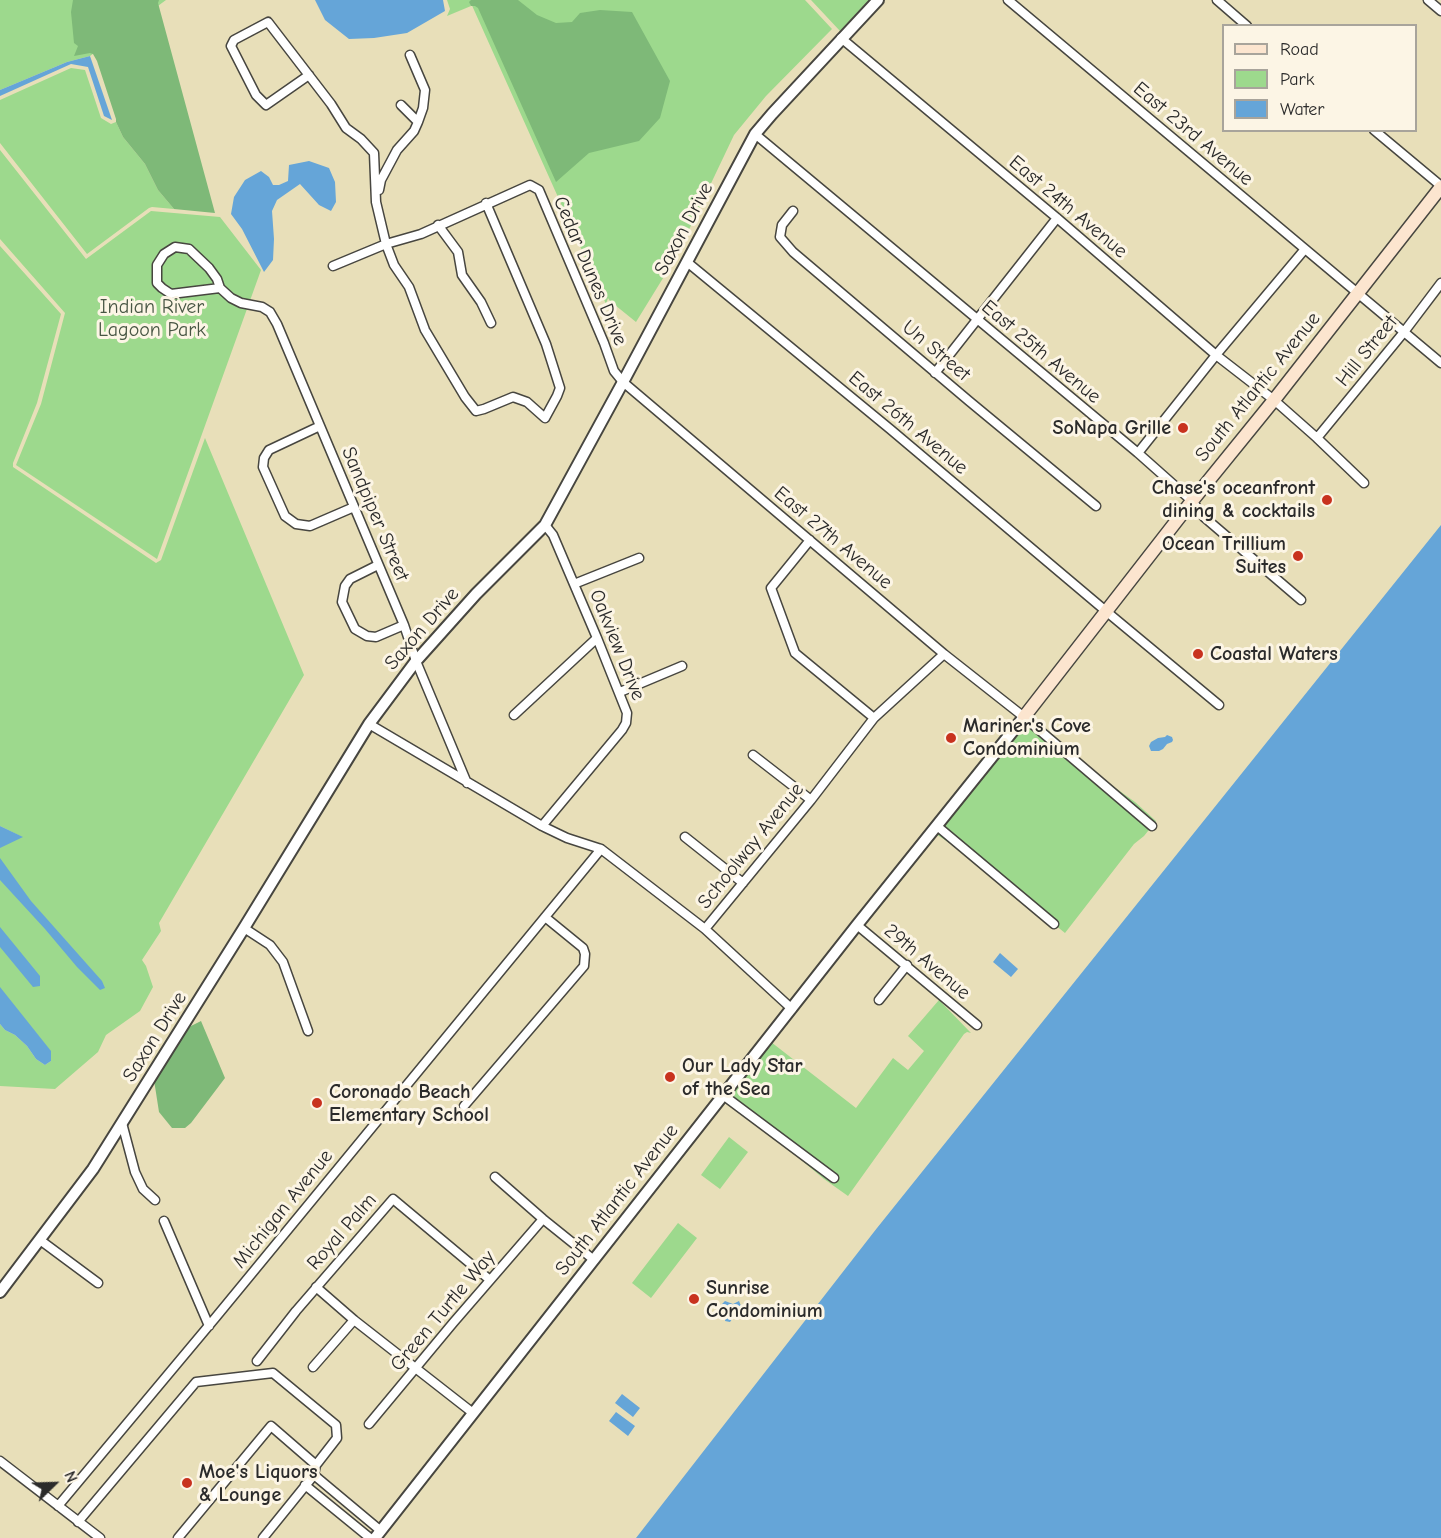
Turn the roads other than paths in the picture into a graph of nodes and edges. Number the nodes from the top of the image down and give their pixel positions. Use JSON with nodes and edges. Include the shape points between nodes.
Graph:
{"nodes":[{"id":1,"x":878,"y":0,"type":"edge"},
{"id":2,"x":1008,"y":0,"type":"edge"},
{"id":3,"x":1216,"y":0,"type":"edge"},
{"id":4,"x":1428,"y":0,"type":"edge"},
{"id":5,"x":1441,"y":11,"type":"edge"},
{"id":6,"x":1245,"y":24,"type":"edge"},
{"id":7,"x":841,"y":38,"type":"junction"},
{"id":8,"x":410,"y":55,"type":"dead end"},
{"id":9,"x":309,"y":75,"type":"junction"},
{"id":10,"x":401,"y":105,"type":"dead end"},
{"id":11,"x":418,"y":122,"type":"junction"},
{"id":12,"x":1376,"y":132,"type":"edge"},
{"id":13,"x":755,"y":134,"type":"junction"},
{"id":14,"x":1441,"y":186,"type":"edge"},
{"id":15,"x":376,"y":202,"type":"junction"},
{"id":16,"x":486,"y":203,"type":"junction"},
{"id":17,"x":793,"y":211,"type":"dead end"},
{"id":18,"x":1057,"y":218,"type":"junction"},
{"id":19,"x":438,"y":225,"type":"junction"},
{"id":20,"x":386,"y":244,"type":"junction"},
{"id":21,"x":1305,"y":249,"type":"junction"},
{"id":22,"x":687,"y":262,"type":"junction"},
{"id":23,"x":333,"y":266,"type":"dead end"},
{"id":24,"x":1441,"y":283,"type":"edge"},
{"id":25,"x":220,"y":288,"type":"junction"},
{"id":26,"x":1358,"y":293,"type":"junction"},
{"id":27,"x":977,"y":320,"type":"junction"},
{"id":28,"x":491,"y":323,"type":"dead end"},
{"id":29,"x":1404,"y":332,"type":"junction"},
{"id":30,"x":1216,"y":355,"type":"junction"},
{"id":31,"x":1441,"y":363,"type":"edge"},
{"id":32,"x":935,"y":373,"type":"junction"},
{"id":33,"x":623,"y":382,"type":"junction"},
{"id":34,"x":1274,"y":400,"type":"junction"},
{"id":35,"x":320,"y":426,"type":"junction"},
{"id":36,"x":1317,"y":438,"type":"junction"},
{"id":37,"x":1138,"y":453,"type":"junction"},
{"id":38,"x":1364,"y":483,"type":"dead end"},
{"id":39,"x":1192,"y":501,"type":"junction"},
{"id":40,"x":1096,"y":506,"type":"dead end"},
{"id":41,"x":354,"y":507,"type":"junction"},
{"id":42,"x":545,"y":525,"type":"junction"},
{"id":43,"x":810,"y":540,"type":"junction"},
{"id":44,"x":639,"y":558,"type":"dead end"},
{"id":45,"x":378,"y":565,"type":"junction"},
{"id":46,"x":574,"y":584,"type":"junction"},
{"id":47,"x":1301,"y":600,"type":"dead end"},
{"id":48,"x":1107,"y":612,"type":"junction"},
{"id":49,"x":404,"y":625,"type":"junction"},
{"id":50,"x":597,"y":638,"type":"junction"},
{"id":51,"x":944,"y":654,"type":"junction"},
{"id":52,"x":416,"y":661,"type":"junction"},
{"id":53,"x":682,"y":666,"type":"dead end"},
{"id":54,"x":620,"y":692,"type":"junction"},
{"id":55,"x":1219,"y":705,"type":"dead end"},
{"id":56,"x":514,"y":715,"type":"dead end"},
{"id":57,"x":1024,"y":717,"type":"junction"},
{"id":58,"x":874,"y":718,"type":"junction"},
{"id":59,"x":369,"y":724,"type":"junction"},
{"id":60,"x":753,"y":755,"type":"dead end"},
{"id":61,"x":467,"y":783,"type":"junction"},
{"id":62,"x":811,"y":800,"type":"junction"},
{"id":63,"x":1152,"y":825,"type":"dead end"},
{"id":64,"x":542,"y":826,"type":"junction"},
{"id":65,"x":937,"y":826,"type":"junction"},
{"id":66,"x":685,"y":837,"type":"dead end"},
{"id":67,"x":601,"y":849,"type":"junction"},
{"id":68,"x":743,"y":883,"type":"junction"},
{"id":69,"x":545,"y":917,"type":"junction"},
{"id":70,"x":1054,"y":924,"type":"dead end"},
{"id":71,"x":857,"y":925,"type":"junction"},
{"id":72,"x":244,"y":928,"type":"junction"},
{"id":73,"x":705,"y":928,"type":"junction"},
{"id":74,"x":907,"y":965,"type":"junction"},
{"id":75,"x":879,"y":999,"type":"dead end"},
{"id":76,"x":792,"y":1009,"type":"junction"},
{"id":77,"x":976,"y":1024,"type":"dead end"},
{"id":78,"x":308,"y":1031,"type":"dead end"},
{"id":79,"x":723,"y":1095,"type":"junction"},
{"id":80,"x":464,"y":1106,"type":"dead end"},
{"id":81,"x":122,"y":1124,"type":"junction"},
{"id":82,"x":495,"y":1177,"type":"dead end"},
{"id":83,"x":834,"y":1178,"type":"dead end"},
{"id":84,"x":155,"y":1200,"type":"dead end"},
{"id":85,"x":543,"y":1219,"type":"junction"},
{"id":86,"x":164,"y":1221,"type":"dead end"},
{"id":87,"x":40,"y":1240,"type":"junction"},
{"id":88,"x":594,"y":1260,"type":"junction"},
{"id":89,"x":490,"y":1280,"type":"junction"},
{"id":90,"x":98,"y":1283,"type":"dead end"},
{"id":91,"x":316,"y":1287,"type":"junction"},
{"id":92,"x":0,"y":1292,"type":"edge"},
{"id":93,"x":354,"y":1320,"type":"junction"},
{"id":94,"x":208,"y":1326,"type":"junction"},
{"id":95,"x":257,"y":1361,"type":"dead end"},
{"id":96,"x":313,"y":1367,"type":"dead end"},
{"id":97,"x":416,"y":1368,"type":"junction"},
{"id":98,"x":473,"y":1413,"type":"junction"},
{"id":99,"x":369,"y":1424,"type":"dead end"},
{"id":100,"x":0,"y":1461,"type":"edge"},
{"id":101,"x":316,"y":1465,"type":"junction"},
{"id":102,"x":314,"y":1475,"type":"junction"},
{"id":103,"x":305,"y":1485,"type":"junction"},
{"id":104,"x":58,"y":1506,"type":"junction"},
{"id":105,"x":78,"y":1522,"type":"junction"},
{"id":106,"x":378,"y":1534,"type":"edge"},
{"id":107,"x":100,"y":1538,"type":"edge"},
{"id":108,"x":178,"y":1538,"type":"edge"},
{"id":109,"x":263,"y":1538,"type":"edge"},
{"id":110,"x":370,"y":1538,"type":"edge"}],
"edges":[{"from":1,"to":7,"type":"street","name":"Saxon Drive"},
{"from":2,"to":21,"type":"street","name":"East 23rd Avenue"},
{"from":3,"to":6,"type":"street"},
{"from":4,"to":5,"type":"street"},
{"from":7,"to":13,"type":"street","name":"Saxon Drive"},
{"from":7,"to":18,"type":"street","name":"East 24th Avenue"},
{"from":8,"to":11,"type":"street","via":[[425,90]]},
{"from":9,"to":9,"type":"street","via":[[268,22],[234,40],[231,46],[256,95],[266,105]]},
{"from":9,"to":15,"type":"street","via":[[346,128],[374,153]]},
{"from":10,"to":11,"type":"street"},
{"from":11,"to":15,"type":"street","via":[[381,180]]},
{"from":12,"to":14,"type":"street"},
{"from":13,"to":22,"type":"street","name":"Saxon Drive"},
{"from":13,"to":27,"type":"street","name":"East 25th Avenue"},
{"from":14,"to":26,"type":"main road","name":"South Atlantic Avenue"},
{"from":15,"to":20,"type":"street"},
{"from":16,"to":19,"type":"street","name":"Cedar Dunes Drive"},
{"from":16,"to":20,"type":"street","via":[[546,344],[560,388],[545,418],[513,397],[477,411],[425,330],[409,287]]},
{"from":16,"to":33,"type":"street","name":"Cedar Dunes Drive","via":[[530,185],[538,190],[614,371]]},
{"from":17,"to":32,"type":"street","name":"Un Street","via":[[782,225],[780,237],[793,252]]},
{"from":18,"to":27,"type":"street"},
{"from":18,"to":30,"type":"street","name":"East 24th Avenue"},
{"from":19,"to":20,"type":"street","name":"Cedar Dunes Drive"},
{"from":19,"to":28,"type":"street","via":[[458,252],[462,275]]},
{"from":20,"to":23,"type":"street","name":"Cedar Dunes Drive"},
{"from":21,"to":26,"type":"street","name":"East 23rd Avenue"},
{"from":21,"to":30,"type":"street"},
{"from":22,"to":33,"type":"street","name":"Saxon Drive"},
{"from":22,"to":48,"type":"street","name":"East 26th Avenue"},
{"from":24,"to":29,"type":"street","name":"Hill Street"},
{"from":25,"to":25,"type":"street","name":"Sandpiper Street","via":[[171,294],[157,283],[156,265],[175,248],[189,249],[209,268]]},
{"from":25,"to":35,"type":"street","name":"Sandpiper Street","via":[[241,303],[270,312]]},
{"from":26,"to":29,"type":"street","name":"East 23rd Avenue"},
{"from":26,"to":34,"type":"main road","name":"South Atlantic Avenue"},
{"from":27,"to":32,"type":"street"},
{"from":27,"to":37,"type":"street","name":"East 25th Avenue"},
{"from":29,"to":31,"type":"street","name":"East 23rd Avenue"},
{"from":29,"to":36,"type":"street","name":"Hill Street"},
{"from":30,"to":34,"type":"street","name":"East 24th Avenue"},
{"from":30,"to":37,"type":"street"},
{"from":32,"to":40,"type":"street","name":"Un Street"},
{"from":33,"to":42,"type":"street","name":"Saxon Drive"},
{"from":33,"to":43,"type":"street","name":"East 27th Avenue"},
{"from":34,"to":36,"type":"street","name":"East 24th Avenue"},
{"from":34,"to":39,"type":"main road","name":"South Atlantic Avenue"},
{"from":35,"to":41,"type":"street","name":"Sandpiper Street"},
{"from":35,"to":41,"type":"street","via":[[269,450],[263,467],[285,516],[296,524],[310,526]]},
{"from":36,"to":38,"type":"street","name":"East 24th Avenue"},
{"from":37,"to":39,"type":"street","name":"East 25th Avenue"},
{"from":39,"to":47,"type":"street","name":"East 25th Avenue","via":[[1204,517]]},
{"from":39,"to":48,"type":"main road","name":"South Atlantic Avenue"},
{"from":41,"to":45,"type":"street","name":"Sandpiper Street"},
{"from":42,"to":46,"type":"street","name":"Oakview Drive"},
{"from":42,"to":52,"type":"street","name":"Saxon Drive"},
{"from":43,"to":51,"type":"street","name":"East 27th Avenue"},
{"from":43,"to":58,"type":"street","via":[[771,588],[795,653]]},
{"from":44,"to":46,"type":"street"},
{"from":45,"to":49,"type":"street","name":"Sandpiper Street"},
{"from":45,"to":49,"type":"street","via":[[350,579],[342,602],[355,629],[367,636],[376,637]]},
{"from":46,"to":50,"type":"street","name":"Oakview Drive"},
{"from":48,"to":55,"type":"street","name":"East 26th Avenue"},
{"from":48,"to":57,"type":"main road","name":"South Atlantic Avenue"},
{"from":49,"to":52,"type":"street","name":"Sandpiper Street"},
{"from":50,"to":54,"type":"street","name":"Oakview Drive"},
{"from":50,"to":56,"type":"street"},
{"from":51,"to":57,"type":"street","name":"East 27th Avenue"},
{"from":51,"to":58,"type":"street","name":"Schoolway Avenue"},
{"from":52,"to":59,"type":"street","name":"Saxon Drive"},
{"from":52,"to":61,"type":"street","name":"Sandpiper Street"},
{"from":53,"to":54,"type":"street"},
{"from":54,"to":64,"type":"street","name":"Oakview Drive","via":[[627,713],[622,730]]},
{"from":57,"to":63,"type":"street","name":"East 27th Avenue"},
{"from":57,"to":65,"type":"street","name":"South Atlantic Avenue"},
{"from":58,"to":62,"type":"street","name":"Schoolway Avenue"},
{"from":59,"to":61,"type":"street","name":"Schoolway Avenue"},
{"from":59,"to":72,"type":"street","name":"Saxon Drive"},
{"from":60,"to":62,"type":"street"},
{"from":61,"to":64,"type":"street","name":"Schoolway Avenue"},
{"from":62,"to":68,"type":"street","name":"Schoolway Avenue"},
{"from":64,"to":67,"type":"street","name":"Schoolway Avenue"},
{"from":65,"to":70,"type":"street"},
{"from":65,"to":71,"type":"street","name":"South Atlantic Avenue"},
{"from":66,"to":68,"type":"street"},
{"from":67,"to":69,"type":"street","name":"Michigan Avenue"},
{"from":67,"to":73,"type":"street","name":"Schoolway Avenue"},
{"from":68,"to":73,"type":"street","name":"Schoolway Avenue"},
{"from":69,"to":80,"type":"street","via":[[583,948],[584,966]]},
{"from":69,"to":94,"type":"street","name":"Michigan Avenue"},
{"from":71,"to":74,"type":"street","name":"29th Avenue"},
{"from":71,"to":76,"type":"street","name":"South Atlantic Avenue"},
{"from":72,"to":78,"type":"street","via":[[270,945],[283,962]]},
{"from":72,"to":81,"type":"street","name":"Saxon Drive"},
{"from":73,"to":76,"type":"street"},
{"from":74,"to":75,"type":"street"},
{"from":74,"to":77,"type":"street","name":"29th Avenue"},
{"from":76,"to":79,"type":"street","name":"South Atlantic Avenue"},
{"from":79,"to":83,"type":"street"},
{"from":79,"to":88,"type":"street","name":"South Atlantic Avenue"},
{"from":81,"to":84,"type":"street","via":[[135,1172],[143,1189]]},
{"from":81,"to":87,"type":"street","name":"Saxon Drive"},
{"from":82,"to":85,"type":"street"},
{"from":85,"to":88,"type":"street"},
{"from":85,"to":89,"type":"street","name":"Green Turtle Way"},
{"from":86,"to":94,"type":"street"},
{"from":87,"to":90,"type":"street"},
{"from":87,"to":92,"type":"street","name":"Saxon Drive"},
{"from":88,"to":98,"type":"street","name":"South Atlantic Avenue"},
{"from":89,"to":91,"type":"street","name":"Royal Palm","via":[[393,1199]]},
{"from":89,"to":97,"type":"street","name":"Green Turtle Way"},
{"from":91,"to":93,"type":"street"},
{"from":91,"to":95,"type":"street","name":"Royal Palm"},
{"from":93,"to":96,"type":"street"},
{"from":93,"to":97,"type":"street"},
{"from":94,"to":104,"type":"street","name":"Michigan Avenue"},
{"from":97,"to":98,"type":"street"},
{"from":97,"to":99,"type":"street","name":"Green Turtle Way"},
{"from":98,"to":106,"type":"street","name":"South Atlantic Avenue"},
{"from":100,"to":104,"type":"street"},
{"from":101,"to":102,"type":"street"},
{"from":101,"to":105,"type":"street","via":[[337,1438],[336,1425],[273,1373],[196,1382]]},
{"from":101,"to":108,"type":"street","via":[[271,1426]]},
{"from":102,"to":103,"type":"street"},
{"from":102,"to":106,"type":"street"},
{"from":103,"to":109,"type":"street"},
{"from":103,"to":110,"type":"street"},
{"from":104,"to":105,"type":"street"},
{"from":105,"to":107,"type":"street"}]}
